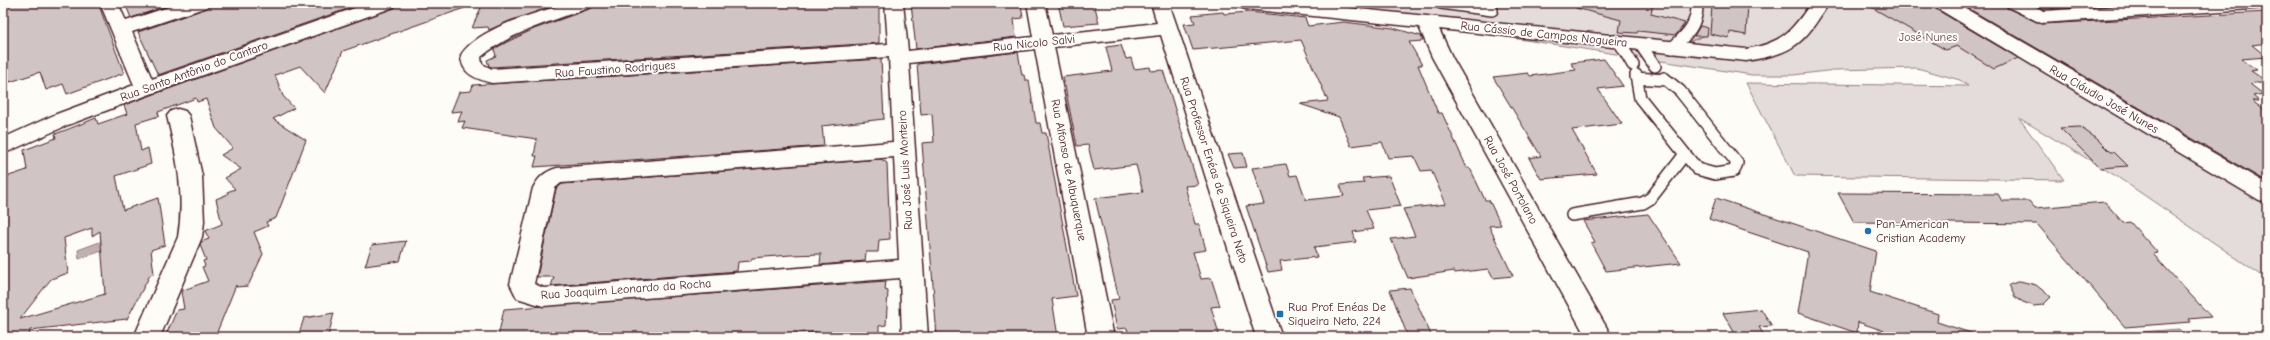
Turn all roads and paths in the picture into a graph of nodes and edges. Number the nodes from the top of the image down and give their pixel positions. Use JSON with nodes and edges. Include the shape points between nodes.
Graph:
{"nodes":[{"id":1,"x":109,"y":3,"type":"edge"},
{"id":2,"x":200,"y":3,"type":"edge"},
{"id":3,"x":387,"y":3,"type":"edge"},
{"id":4,"x":584,"y":3,"type":"edge"},
{"id":5,"x":894,"y":3,"type":"edge"},
{"id":6,"x":1036,"y":3,"type":"edge"},
{"id":7,"x":1160,"y":3,"type":"edge"},
{"id":8,"x":1246,"y":3,"type":"edge"},
{"id":9,"x":1441,"y":3,"type":"edge"},
{"id":10,"x":1697,"y":3,"type":"edge"},
{"id":11,"x":1820,"y":3,"type":"edge"},
{"id":12,"x":1942,"y":3,"type":"edge"},
{"id":13,"x":2015,"y":3,"type":"edge"},
{"id":14,"x":2263,"y":3,"type":"edge"},
{"id":15,"x":2044,"y":12,"type":"edge"},
{"id":16,"x":1492,"y":14,"type":"edge"},
{"id":17,"x":1425,"y":22,"type":"junction"},
{"id":18,"x":1168,"y":28,"type":"junction"},
{"id":19,"x":122,"y":29,"type":"junction"},
{"id":20,"x":1044,"y":42,"type":"junction"},
{"id":21,"x":1620,"y":42,"type":"junction"},
{"id":22,"x":1640,"y":44,"type":"junction"},
{"id":23,"x":1672,"y":48,"type":"junction"},
{"id":24,"x":898,"y":54,"type":"junction"},
{"id":25,"x":1655,"y":66,"type":"dead end"},
{"id":26,"x":1635,"y":73,"type":"junction"},
{"id":27,"x":146,"y":88,"type":"junction"},
{"id":28,"x":178,"y":116,"type":"dead end"},
{"id":29,"x":4,"y":143,"type":"edge"},
{"id":30,"x":904,"y":149,"type":"junction"},
{"id":31,"x":1685,"y":154,"type":"junction"},
{"id":32,"x":2267,"y":194,"type":"edge"},
{"id":33,"x":1572,"y":216,"type":"dead end"},
{"id":34,"x":911,"y":269,"type":"junction"},
{"id":35,"x":147,"y":337,"type":"edge"},
{"id":36,"x":915,"y":337,"type":"edge"},
{"id":37,"x":1101,"y":337,"type":"edge"},
{"id":38,"x":1268,"y":337,"type":"edge"},
{"id":39,"x":1599,"y":337,"type":"edge"}],
"edges":[{"from":1,"to":19,"type":"street"},
{"from":2,"to":19,"type":"street"},
{"from":3,"to":27,"type":"street","name":"Rua Santo Antônio do Cantaro"},
{"from":4,"to":24,"type":"street","name":"Rua Faustino Rodrigues","via":[[506,33],[480,46],[471,55],[474,69],[481,74],[492,76]]},
{"from":5,"to":24,"type":"street","name":"Rua José Luis Monteiro"},
{"from":6,"to":20,"type":"street","name":"Rua Alfonso de Albuquerque"},
{"from":7,"to":18,"type":"street","name":"Rua Professor Enéas de Siqueira Neto"},
{"from":8,"to":17,"type":"street","name":"Rua Cássio de Campos Nogueira"},
{"from":9,"to":16,"type":"lane"},
{"from":10,"to":23,"type":"lane","via":[[1697,19],[1694,26],[1685,38]]},
{"from":11,"to":23,"type":"street","name":"Rua Cássio de Campos Nogueira","via":[[1793,41],[1773,51],[1746,55]]},
{"from":12,"to":32,"type":"street","name":"Rua Cláudio José Nunes"},
{"from":13,"to":15,"type":"street"},
{"from":14,"to":15,"type":"street"},
{"from":16,"to":17,"type":"street","name":"Rua Cássio de Campos Nogueira"},
{"from":16,"to":21,"type":"street","name":"Rua Cássio de Campos Nogueira"},
{"from":17,"to":39,"type":"street","name":"Rua José Portolano","via":[[1442,57]]},
{"from":18,"to":20,"type":"street","name":"Rua Nicolo Salvi"},
{"from":18,"to":38,"type":"street","name":"Rua Professor Enéas de Siqueira Neto"},
{"from":19,"to":27,"type":"street"},
{"from":20,"to":24,"type":"street","name":"Rua Nicolo Salvi"},
{"from":20,"to":37,"type":"street","name":"Rua Alfonso de Albuquerque"},
{"from":21,"to":22,"type":"street","name":"Rua Cássio de Campos Nogueira"},
{"from":21,"to":26,"type":"lane"},
{"from":22,"to":23,"type":"street","name":"Rua Cássio de Campos Nogueira"},
{"from":22,"to":25,"type":"lane"},
{"from":24,"to":30,"type":"street","name":"Rua José Luis Monteiro"},
{"from":26,"to":31,"type":"lane","via":[[1640,98]]},
{"from":26,"to":31,"type":"lane","via":[[1665,79],[1680,92],[1737,163],[1734,171],[1718,176],[1706,174],[1697,169]]},
{"from":27,"to":29,"type":"street","name":"Rua Santo Antônio do Cantaro"},
{"from":28,"to":35,"type":"street","via":[[192,184],[193,226]]},
{"from":30,"to":34,"type":"street","name":"Rua José Luis Monteiro"},
{"from":30,"to":34,"type":"street","name":"Rua Joaquim Leonardo da Rocha","via":[[557,176],[548,181],[544,188],[522,284],[526,291],[543,297],[884,269]]},
{"from":31,"to":33,"type":"lane","via":[[1651,198],[1643,203]]},
{"from":34,"to":36,"type":"street","name":"Rua José Luis Monteiro"}]}
